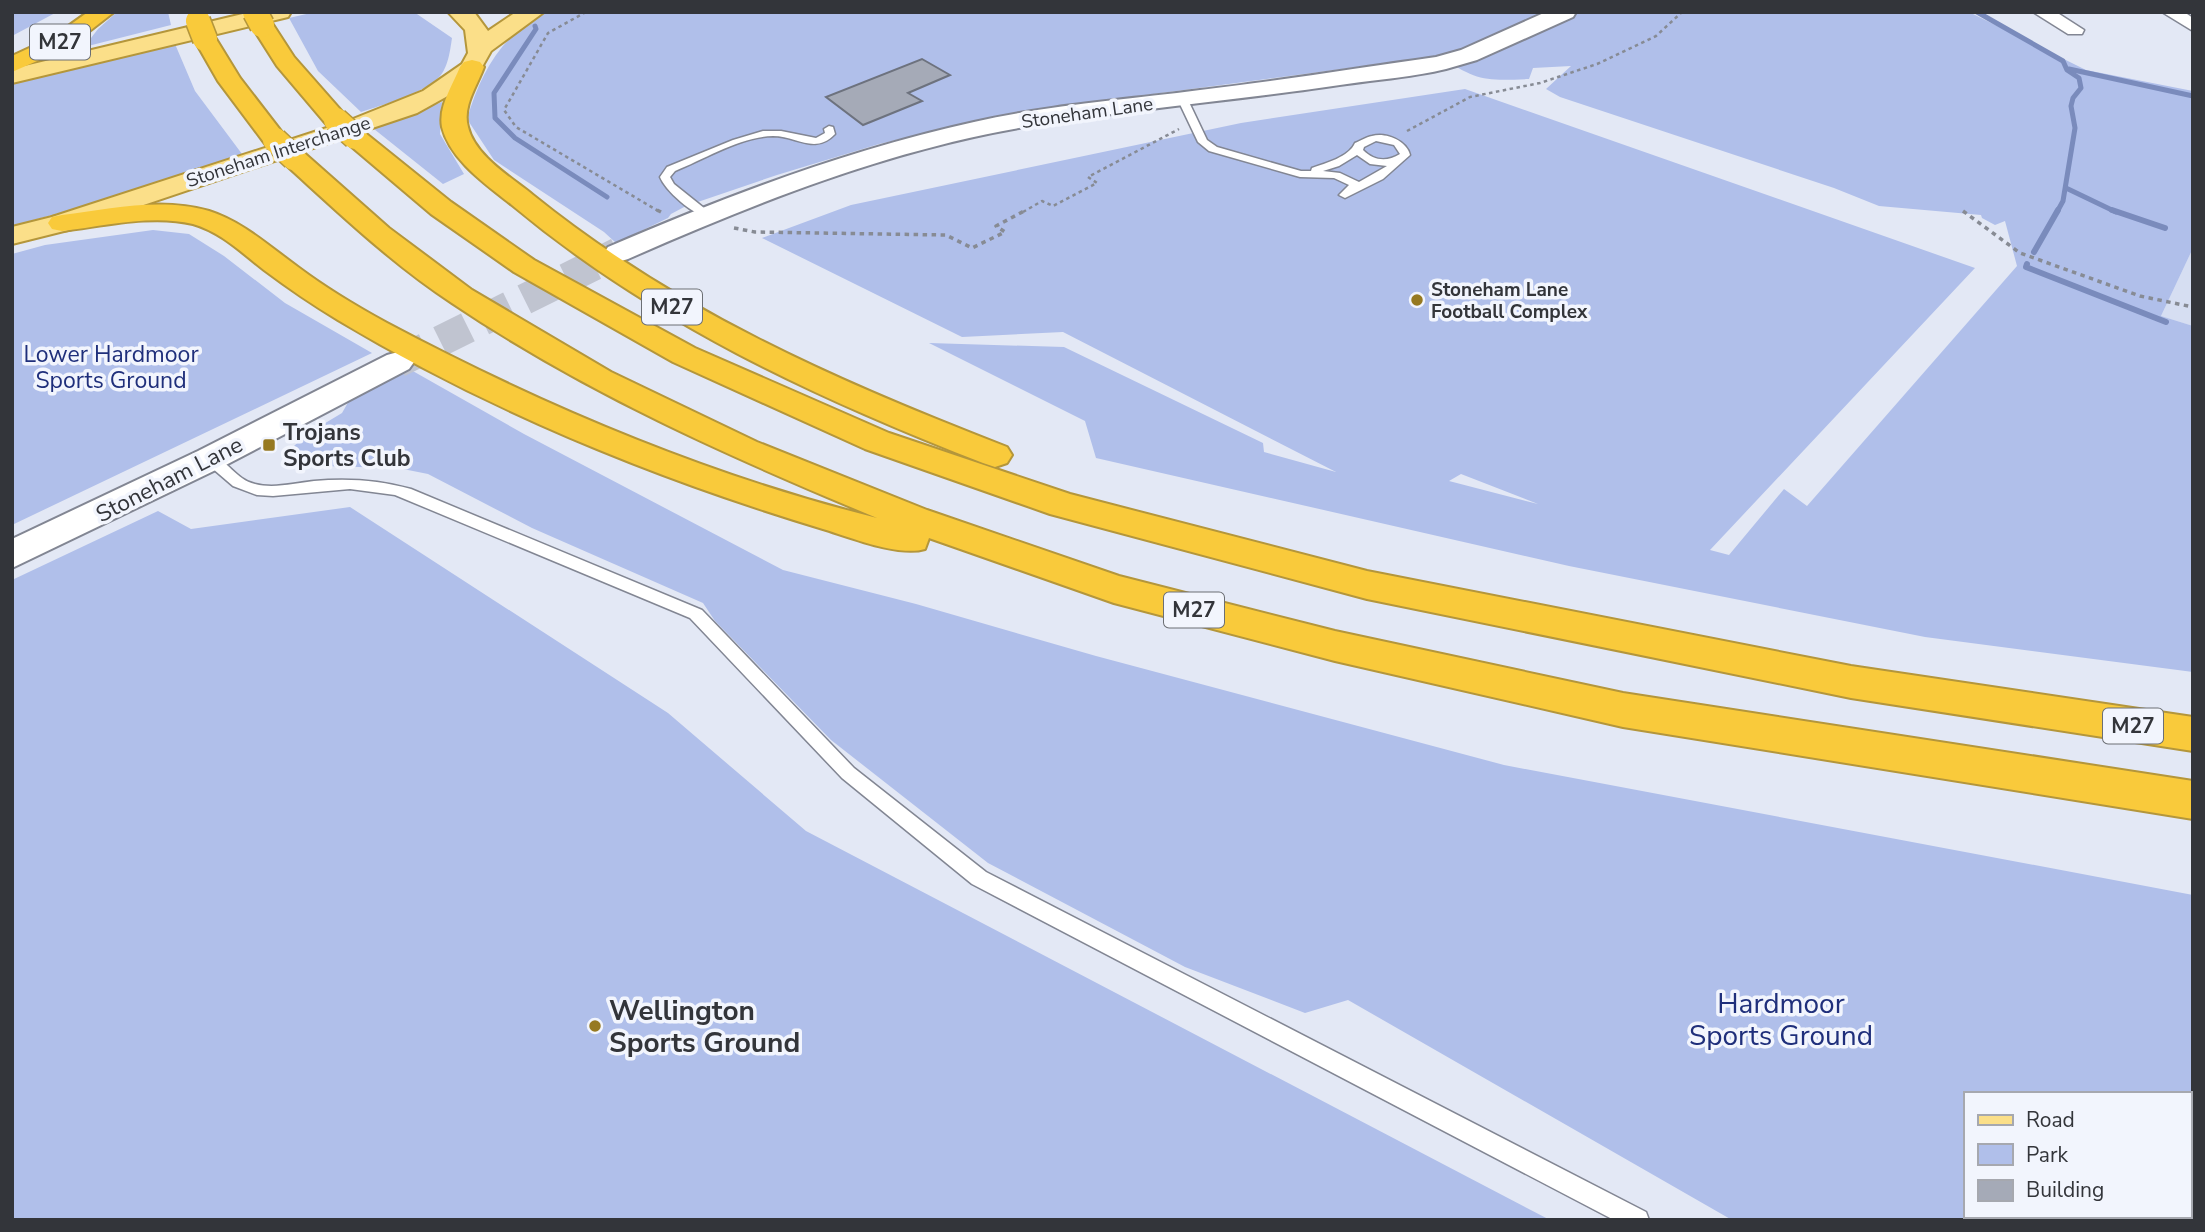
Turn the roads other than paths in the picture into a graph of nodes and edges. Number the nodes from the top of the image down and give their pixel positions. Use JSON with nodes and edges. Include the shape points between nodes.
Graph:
{"nodes":[{"id":1,"x":91,"y":12,"type":"edge"},
{"id":2,"x":103,"y":12,"type":"edge"},
{"id":3,"x":459,"y":12,"type":"edge"},
{"id":4,"x":533,"y":12,"type":"edge"},
{"id":5,"x":1565,"y":12,"type":"edge"},
{"id":6,"x":2042,"y":12,"type":"edge"},
{"id":7,"x":2171,"y":12,"type":"edge"},
{"id":8,"x":266,"y":17,"type":"edge"},
{"id":9,"x":199,"y":24,"type":"edge"},
{"id":10,"x":2193,"y":26,"type":"edge"},
{"id":11,"x":2075,"y":30,"type":"dead end"},
{"id":12,"x":12,"y":57,"type":"edge"},
{"id":13,"x":476,"y":58,"type":"junction"},
{"id":14,"x":12,"y":65,"type":"edge"},
{"id":15,"x":12,"y":76,"type":"edge"},
{"id":16,"x":1189,"y":109,"type":"junction"},
{"id":17,"x":828,"y":129,"type":"dead end"},
{"id":18,"x":1358,"y":149,"type":"junction"},
{"id":19,"x":1401,"y":158,"type":"junction"},
{"id":20,"x":1300,"y":174,"type":"junction"},
{"id":21,"x":1355,"y":187,"type":"junction"},
{"id":22,"x":1345,"y":195,"type":"dead end"},
{"id":23,"x":693,"y":219,"type":"junction"},
{"id":24,"x":29,"y":233,"type":"edge"},
{"id":25,"x":618,"y":253,"type":"tunnel mouth"},
{"id":26,"x":398,"y":362,"type":"tunnel mouth"},
{"id":27,"x":210,"y":459,"type":"junction"},
{"id":28,"x":12,"y":555,"type":"edge"},
{"id":29,"x":1367,"y":585,"type":"junction"},
{"id":30,"x":1114,"y":589,"type":"junction"},
{"id":31,"x":2193,"y":734,"type":"edge"},
{"id":32,"x":2193,"y":800,"type":"edge"},
{"id":33,"x":1638,"y":1220,"type":"edge"}],
"edges":[{"from":1,"to":12,"type":"highway","number":"M27","via":[[52,39]]},
{"from":2,"to":14,"type":"highway","number":"M27","via":[[82,30]]},
{"from":3,"to":13,"type":"main road","via":[[476,25]]},
{"from":4,"to":13,"type":"main road","name":"Stoneham Interchange","via":[[516,21]]},
{"from":5,"to":16,"type":"street","name":"Stoneham Lane","via":[[1438,64]]},
{"from":6,"to":11,"type":"street"},
{"from":7,"to":10,"type":"street"},
{"from":8,"to":15,"type":"main road"},
{"from":8,"to":29,"type":"highway","number":"M27","via":[[285,61],[345,129],[441,208],[524,266],[684,355],[877,441],[1063,505]]},
{"from":9,"to":30,"type":"highway","number":"M27","via":[[230,81],[284,149],[379,234],[461,296],[600,379],[745,450],[914,519]]},
{"from":13,"to":24,"type":"main road","name":"Stoneham Interchange","via":[[448,85],[405,108]]},
{"from":13,"to":29,"type":"highway","number":"M27","via":[[454,116],[455,129],[467,150],[539,215],[657,298],[739,345],[954,439]]},
{"from":16,"to":20,"type":"lane","via":[[1203,142],[1213,149]]},
{"from":16,"to":23,"type":"street","name":"Stoneham Lane","via":[[1052,115],[972,130],[808,177]]},
{"from":17,"to":23,"type":"lane","via":[[830,134],[817,142],[788,134],[760,135],[671,169],[665,177]]},
{"from":18,"to":19,"type":"lane","via":[[1363,157],[1376,162]]},
{"from":18,"to":19,"type":"lane","via":[[1368,140],[1391,140],[1405,151]]},
{"from":18,"to":20,"type":"lane","via":[[1335,164]]},
{"from":19,"to":21,"type":"lane","via":[[1382,175]]},
{"from":20,"to":21,"type":"lane","via":[[1343,176]]},
{"from":21,"to":22,"type":"lane"},
{"from":23,"to":25,"type":"street","name":"Stoneham Lane"},
{"from":24,"to":30,"type":"highway","number":"M27","via":[[176,214],[215,222],[362,322],[479,383],[606,440],[764,499],[901,538]]},
{"from":26,"to":27,"type":"street","name":"Stoneham Lane","via":[[292,406]]},
{"from":27,"to":28,"type":"street","name":"Stoneham Lane"},
{"from":27,"to":33,"type":"lane","via":[[251,489],[350,483],[406,493],[696,614],[848,773],[979,878]]},
{"from":29,"to":31,"type":"highway","number":"M27","via":[[1852,682]]},
{"from":30,"to":32,"type":"highway","number":"M27","via":[[1335,646],[1623,710]]}]}
